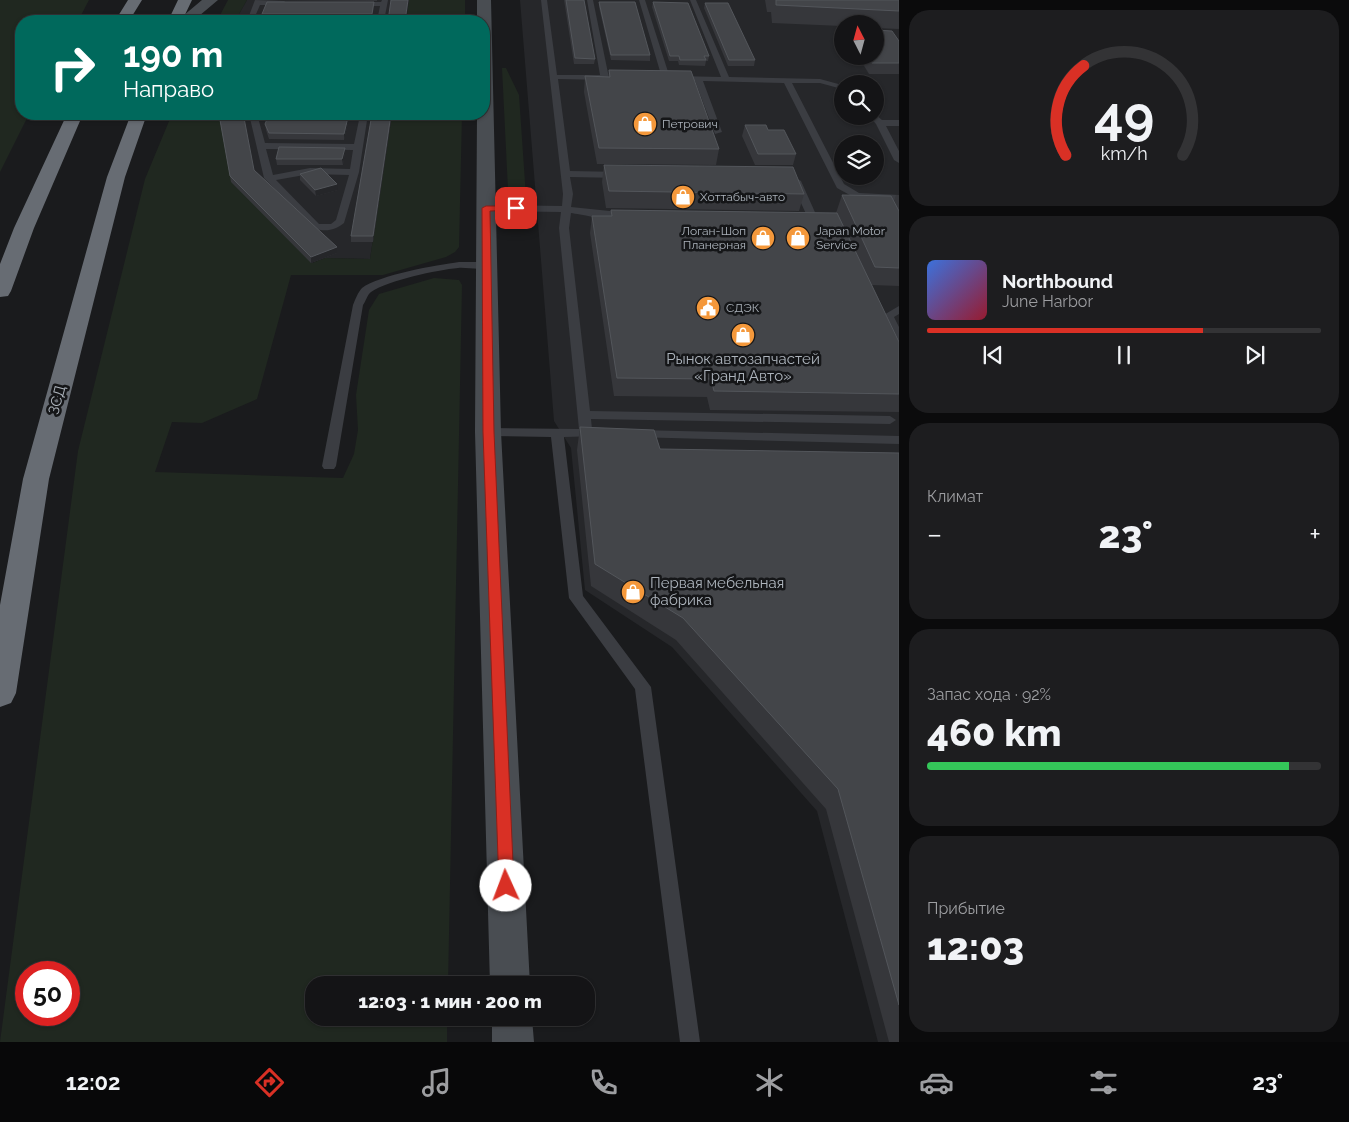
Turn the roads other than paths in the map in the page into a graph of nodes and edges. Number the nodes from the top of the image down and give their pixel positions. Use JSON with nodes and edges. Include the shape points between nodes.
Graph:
{"nodes":[{"id":1,"x":125,"y":0,"type":"edge"},
{"id":2,"x":135,"y":0,"type":"edge"},
{"id":3,"x":185,"y":0,"type":"edge"},
{"id":4,"x":211,"y":0,"type":"edge"},
{"id":5,"x":484,"y":0,"type":"edge"},
{"id":6,"x":544,"y":0,"type":"edge"},
{"id":7,"x":590,"y":0,"type":"edge"},
{"id":8,"x":642,"y":0,"type":"edge"},
{"id":9,"x":693,"y":0,"type":"edge"},
{"id":10,"x":258,"y":2,"type":"edge"},
{"id":11,"x":384,"y":2,"type":"edge"},
{"id":12,"x":296,"y":3,"type":"edge"},
{"id":13,"x":345,"y":4,"type":"edge"},
{"id":14,"x":124,"y":15,"type":"edge"},
{"id":15,"x":126,"y":15,"type":"edge"},
{"id":16,"x":178,"y":15,"type":"edge"},
{"id":17,"x":192,"y":15,"type":"edge"},
{"id":18,"x":253,"y":15,"type":"edge"},
{"id":19,"x":382,"y":15,"type":"edge"},
{"id":20,"x":484,"y":15,"type":"edge"},
{"id":21,"x":553,"y":77,"type":"junction"},
{"id":22,"x":698,"y":78,"type":"junction"},
{"id":23,"x":726,"y":79,"type":"junction"},
{"id":24,"x":788,"y":80,"type":"junction"},
{"id":25,"x":834,"y":85,"type":"edge"},
{"id":26,"x":72,"y":120,"type":"edge"},
{"id":27,"x":137,"y":120,"type":"edge"},
{"id":28,"x":257,"y":120,"type":"edge"},
{"id":29,"x":363,"y":120,"type":"edge"},
{"id":30,"x":485,"y":120,"type":"edge"},
{"id":31,"x":884,"y":121,"type":"edge"},
{"id":32,"x":899,"y":123,"type":"edge"},
{"id":33,"x":880,"y":125,"type":"edge"},
{"id":34,"x":718,"y":132,"type":"dead end"},
{"id":35,"x":261,"y":146,"type":"junction"},
{"id":36,"x":358,"y":147,"type":"junction"},
{"id":37,"x":899,"y":160,"type":"edge"},
{"id":38,"x":354,"y":172,"type":"junction"},
{"id":39,"x":566,"y":174,"type":"junction"},
{"id":40,"x":635,"y":175,"type":"edge"},
{"id":41,"x":785,"y":177,"type":"edge"},
{"id":42,"x":269,"y":178,"type":"junction"},
{"id":43,"x":899,"y":198,"type":"edge"},
{"id":44,"x":486,"y":208,"type":"junction"},
{"id":45,"x":566,"y":210,"type":"junction"},
{"id":46,"x":636,"y":216,"type":"edge"},
{"id":47,"x":793,"y":218,"type":"edge"},
{"id":48,"x":487,"y":265,"type":"junction"},
{"id":49,"x":0,"y":291,"type":"edge"},
{"id":50,"x":899,"y":309,"type":"edge"},
{"id":51,"x":899,"y":338,"type":"edge"},
{"id":52,"x":584,"y":415,"type":"junction"},
{"id":53,"x":890,"y":420,"type":"dead end"},
{"id":54,"x":488,"y":432,"type":"junction"},
{"id":55,"x":557,"y":432,"type":"junction"},
{"id":56,"x":586,"y":433,"type":"junction"},
{"id":57,"x":606,"y":433,"type":"edge"},
{"id":58,"x":626,"y":434,"type":"edge"},
{"id":59,"x":899,"y":440,"type":"edge"},
{"id":60,"x":329,"y":466,"type":"dead end"},
{"id":61,"x":0,"y":693,"type":"edge"},
{"id":62,"x":510,"y":976,"type":"edge"},
{"id":63,"x":512,"y":1026,"type":"edge"},
{"id":64,"x":513,"y":1042,"type":"edge"},
{"id":65,"x":690,"y":1042,"type":"edge"}],
"edges":[{"from":1,"to":14,"type":"main road"},
{"from":2,"to":15,"type":"highway"},
{"from":3,"to":16,"type":"highway"},
{"from":4,"to":17,"type":"main road"},
{"from":5,"to":20,"type":"main road"},
{"from":6,"to":21,"type":"lane"},
{"from":7,"to":21,"type":"lane","via":[[609,78]]},
{"from":8,"to":22,"type":"lane","via":[[661,78]]},
{"from":9,"to":23,"type":"lane"},
{"from":10,"to":12,"type":"lane"},
{"from":10,"to":18,"type":"lane"},
{"from":11,"to":13,"type":"lane"},
{"from":11,"to":19,"type":"lane"},
{"from":21,"to":39,"type":"lane"},
{"from":22,"to":23,"type":"lane"},
{"from":22,"to":34,"type":"lane"},
{"from":23,"to":24,"type":"lane"},
{"from":24,"to":25,"type":"lane"},
{"from":24,"to":43,"type":"lane","via":[[840,186],[857,196]]},
{"from":26,"to":49,"type":"highway"},
{"from":27,"to":61,"type":"highway","name":"ЗСД","via":[[116,177],[36,479]]},
{"from":28,"to":35,"type":"lane"},
{"from":29,"to":36,"type":"lane"},
{"from":30,"to":44,"type":"main road"},
{"from":31,"to":32,"type":"lane"},
{"from":33,"to":37,"type":"lane"},
{"from":35,"to":36,"type":"lane"},
{"from":35,"to":42,"type":"lane"},
{"from":36,"to":38,"type":"lane"},
{"from":38,"to":42,"type":"lane","via":[[310,171]]},
{"from":38,"to":42,"type":"lane","via":[[341,221],[323,228],[316,226]]},
{"from":39,"to":40,"type":"lane"},
{"from":39,"to":45,"type":"lane"},
{"from":41,"to":47,"type":"lane","via":[[795,177],[813,218]]},
{"from":44,"to":45,"type":"lane"},
{"from":44,"to":48,"type":"main road"},
{"from":45,"to":46,"type":"lane"},
{"from":45,"to":52,"type":"lane","via":[[564,228]]},
{"from":48,"to":54,"type":"main road"},
{"from":48,"to":60,"type":"lane","via":[[434,269],[381,283],[365,292],[358,305]]},
{"from":50,"to":51,"type":"lane","via":[[888,316]]},
{"from":52,"to":53,"type":"lane"},
{"from":52,"to":56,"type":"lane"},
{"from":54,"to":55,"type":"lane"},
{"from":54,"to":62,"type":"main road"},
{"from":55,"to":56,"type":"lane"},
{"from":55,"to":65,"type":"lane","via":[[576,598],[643,687]]},
{"from":56,"to":57,"type":"lane"},
{"from":58,"to":59,"type":"lane"},
{"from":63,"to":64,"type":"main road"}]}
